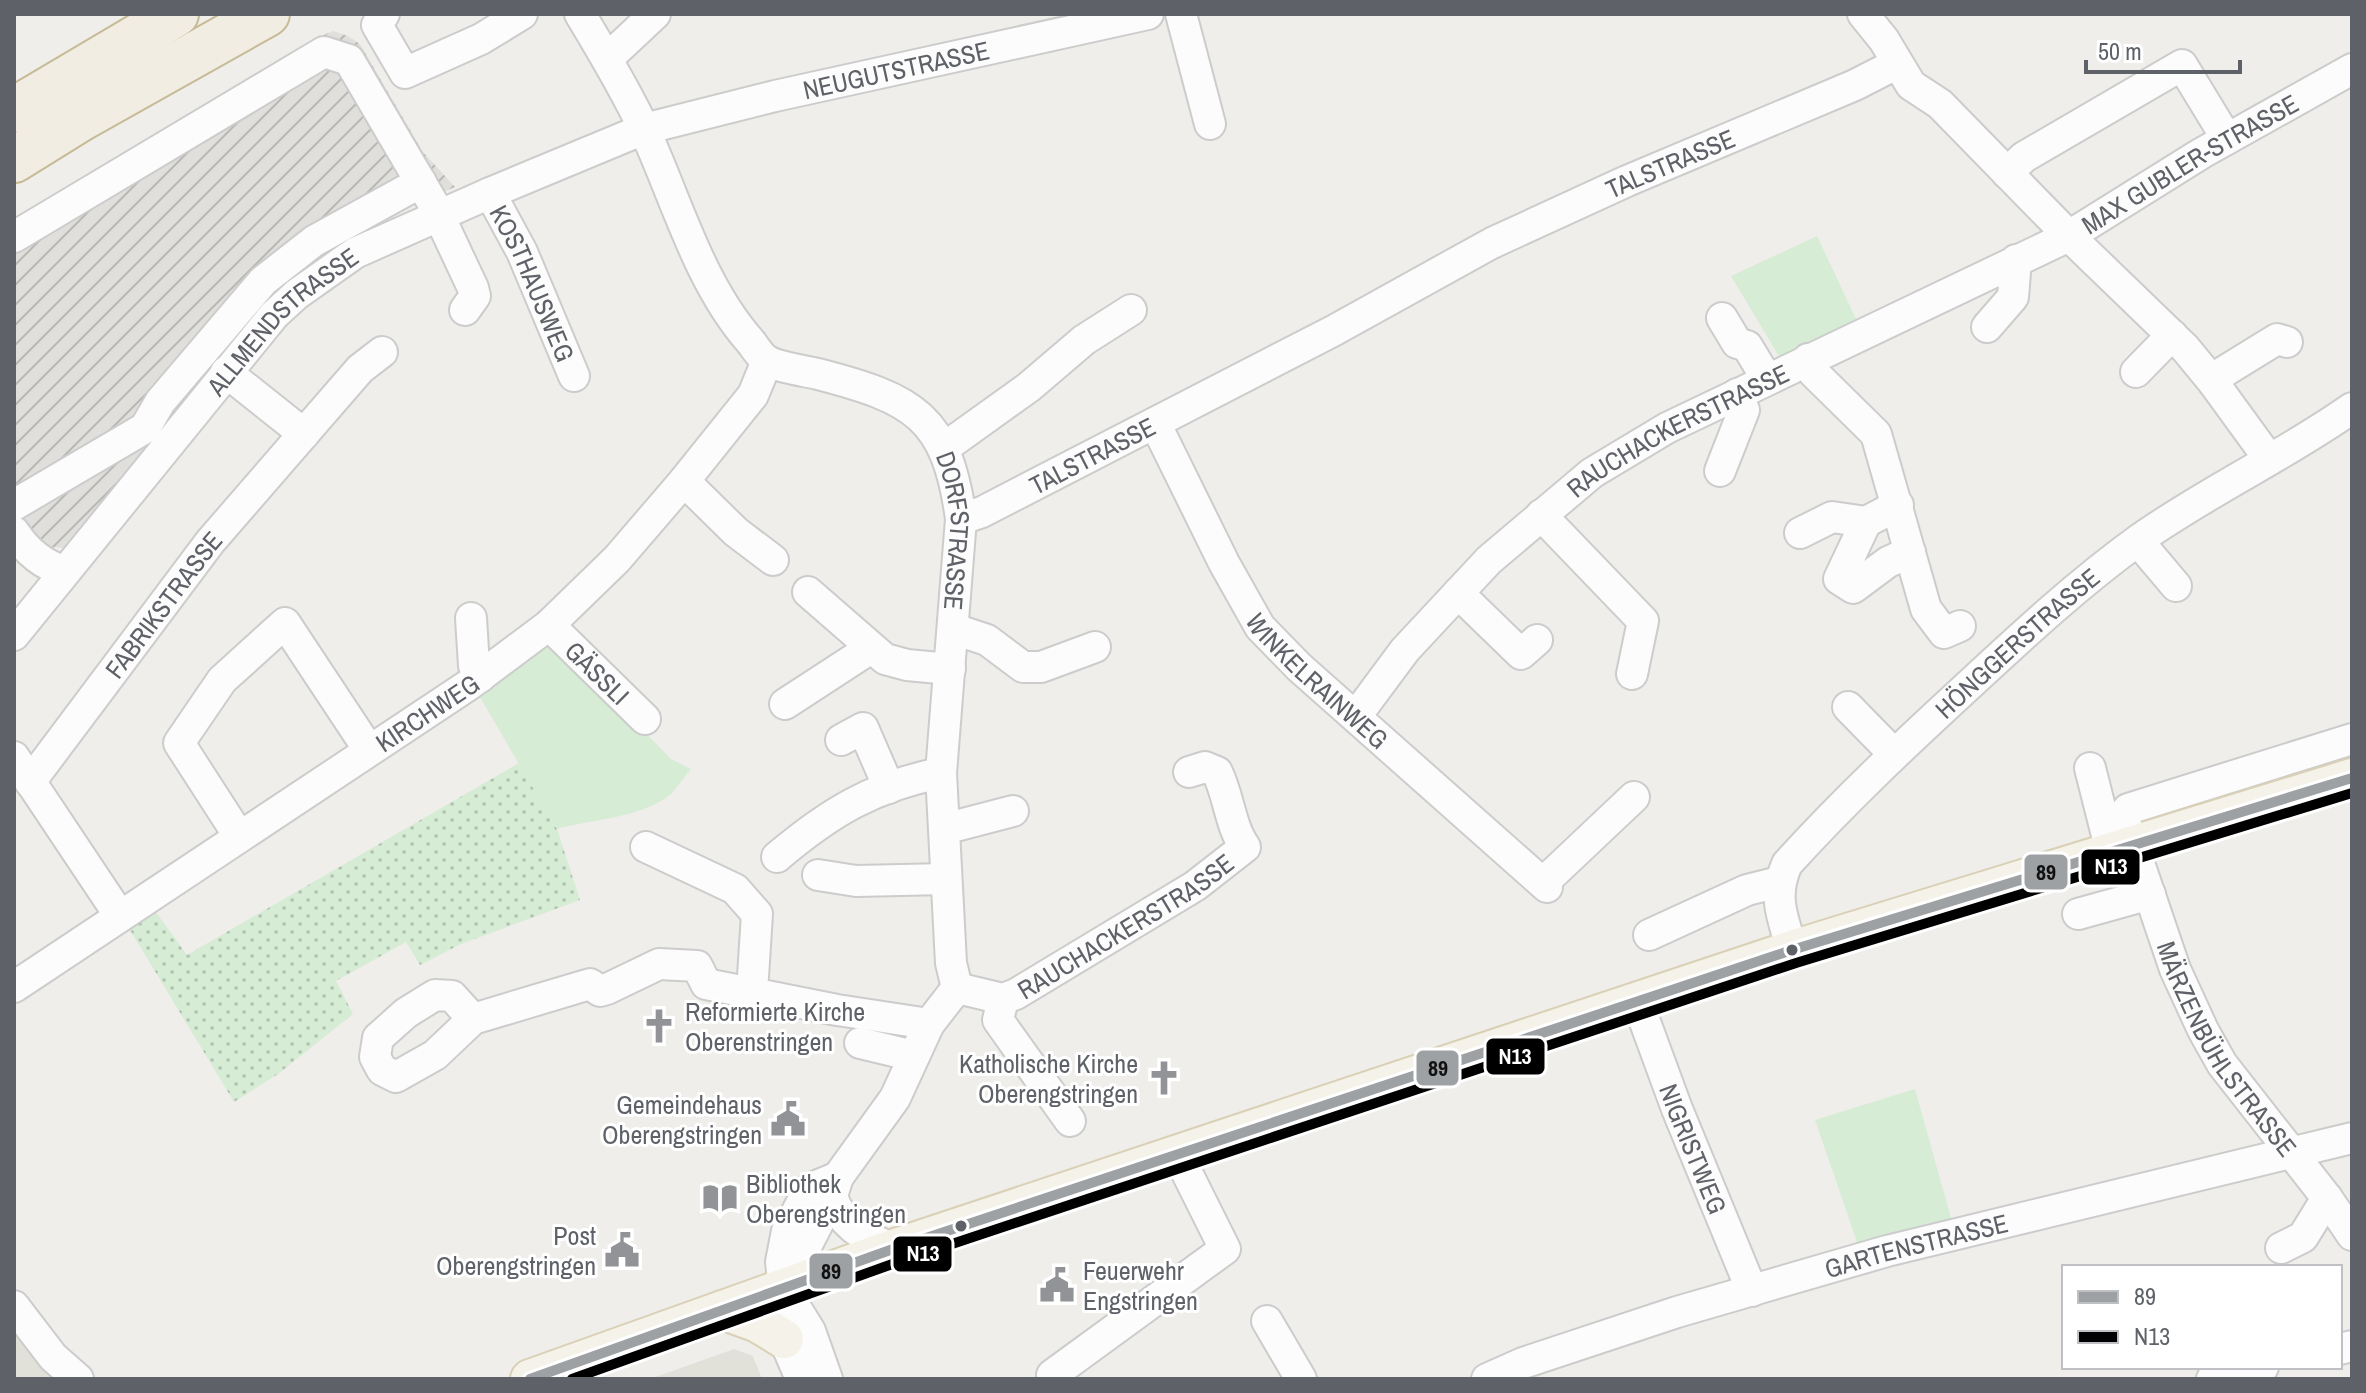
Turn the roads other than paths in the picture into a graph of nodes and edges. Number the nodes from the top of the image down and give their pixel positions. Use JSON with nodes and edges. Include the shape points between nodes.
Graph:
{"nodes":[{"id":1,"x":124,"y":14,"type":"edge"},
{"id":2,"x":176,"y":14,"type":"edge"},
{"id":3,"x":267,"y":14,"type":"edge"},
{"id":4,"x":384,"y":14,"type":"edge"},
{"id":5,"x":522,"y":14,"type":"edge"},
{"id":6,"x":580,"y":14,"type":"edge"},
{"id":7,"x":655,"y":14,"type":"edge"},
{"id":8,"x":1148,"y":14,"type":"edge"},
{"id":9,"x":1181,"y":14,"type":"edge"},
{"id":10,"x":1863,"y":14,"type":"edge"},
{"id":11,"x":488,"y":23,"type":"edge"},
{"id":12,"x":607,"y":59,"type":"junction"},
{"id":13,"x":1896,"y":64,"type":"junction"},
{"id":14,"x":2352,"y":69,"type":"edge"},
{"id":15,"x":14,"y":89,"type":"edge"},
{"id":16,"x":14,"y":110,"type":"edge"},
{"id":17,"x":1210,"y":124,"type":"dead end"},
{"id":18,"x":644,"y":129,"type":"junction"},
{"id":19,"x":2227,"y":139,"type":"junction"},
{"id":20,"x":14,"y":160,"type":"edge"},
{"id":21,"x":2007,"y":173,"type":"junction"},
{"id":22,"x":421,"y":182,"type":"junction"},
{"id":23,"x":490,"y":193,"type":"junction"},
{"id":24,"x":439,"y":216,"type":"junction"},
{"id":25,"x":2069,"y":236,"type":"junction"},
{"id":26,"x":14,"y":237,"type":"edge"},
{"id":27,"x":2016,"y":260,"type":"junction"},
{"id":28,"x":465,"y":310,"type":"dead end"},
{"id":29,"x":1131,"y":310,"type":"dead end"},
{"id":30,"x":1722,"y":318,"type":"dead end"},
{"id":31,"x":1987,"y":327,"type":"dead end"},
{"id":32,"x":2172,"y":335,"type":"junction"},
{"id":33,"x":2287,"y":342,"type":"dead end"},
{"id":34,"x":382,"y":352,"type":"dead end"},
{"id":35,"x":1808,"y":359,"type":"junction"},
{"id":36,"x":767,"y":361,"type":"junction"},
{"id":37,"x":226,"y":372,"type":"junction"},
{"id":38,"x":2136,"y":372,"type":"dead end"},
{"id":39,"x":574,"y":376,"type":"dead end"},
{"id":40,"x":1767,"y":379,"type":"junction"},
{"id":41,"x":2213,"y":382,"type":"junction"},
{"id":42,"x":1737,"y":394,"type":"junction"},
{"id":43,"x":2349,"y":414,"type":"edge"},
{"id":44,"x":1155,"y":423,"type":"junction"},
{"id":45,"x":304,"y":434,"type":"junction"},
{"id":46,"x":944,"y":448,"type":"junction"},
{"id":47,"x":2269,"y":459,"type":"junction"},
{"id":48,"x":1720,"y":471,"type":"dead end"},
{"id":49,"x":684,"y":481,"type":"junction"},
{"id":50,"x":14,"y":505,"type":"edge"},
{"id":51,"x":1898,"y":505,"type":"junction"},
{"id":52,"x":1541,"y":515,"type":"junction"},
{"id":53,"x":961,"y":519,"type":"junction"},
{"id":54,"x":1866,"y":522,"type":"junction"},
{"id":55,"x":14,"y":532,"type":"edge"},
{"id":56,"x":1800,"y":533,"type":"dead end"},
{"id":57,"x":2138,"y":541,"type":"junction"},
{"id":58,"x":1910,"y":552,"type":"junction"},
{"id":59,"x":773,"y":560,"type":"dead end"},
{"id":60,"x":64,"y":571,"type":"junction"},
{"id":61,"x":2176,"y":586,"type":"dead end"},
{"id":62,"x":808,"y":592,"type":"dead end"},
{"id":63,"x":1458,"y":593,"type":"junction"},
{"id":64,"x":471,"y":618,"type":"dead end"},
{"id":65,"x":549,"y":625,"type":"junction"},
{"id":66,"x":1960,"y":626,"type":"dead end"},
{"id":67,"x":954,"y":629,"type":"junction"},
{"id":68,"x":14,"y":635,"type":"edge"},
{"id":69,"x":1537,"y":640,"type":"dead end"},
{"id":70,"x":1095,"y":647,"type":"dead end"},
{"id":71,"x":871,"y":648,"type":"junction"},
{"id":72,"x":950,"y":669,"type":"junction"},
{"id":73,"x":1632,"y":674,"type":"dead end"},
{"id":74,"x":480,"y":677,"type":"junction"},
{"id":75,"x":785,"y":704,"type":"dead end"},
{"id":76,"x":1848,"y":707,"type":"dead end"},
{"id":77,"x":1356,"y":716,"type":"junction"},
{"id":78,"x":645,"y":719,"type":"dead end"},
{"id":79,"x":2352,"y":739,"type":"edge"},
{"id":80,"x":841,"y":740,"type":"dead end"},
{"id":81,"x":369,"y":750,"type":"junction"},
{"id":82,"x":1894,"y":754,"type":"junction"},
{"id":83,"x":14,"y":757,"type":"edge"},
{"id":84,"x":2090,"y":768,"type":"dead end"},
{"id":85,"x":1189,"y":772,"type":"dead end"},
{"id":86,"x":941,"y":773,"type":"junction"},
{"id":87,"x":2352,"y":778,"type":"edge"},
{"id":88,"x":30,"y":782,"type":"junction"},
{"id":89,"x":889,"y":788,"type":"junction"},
{"id":90,"x":1634,"y":797,"type":"dead end"},
{"id":91,"x":1013,"y":811,"type":"dead end"},
{"id":92,"x":944,"y":829,"type":"junction"},
{"id":93,"x":239,"y":836,"type":"junction"},
{"id":94,"x":646,"y":847,"type":"dead end"},
{"id":95,"x":2122,"y":848,"type":"junction"},
{"id":96,"x":777,"y":857,"type":"dead end"},
{"id":97,"x":818,"y":875,"type":"dead end"},
{"id":98,"x":946,"y":879,"type":"junction"},
{"id":99,"x":1779,"y":882,"type":"junction"},
{"id":100,"x":2150,"y":894,"type":"junction"},
{"id":101,"x":2078,"y":914,"type":"dead end"},
{"id":102,"x":120,"y":916,"type":"junction"},
{"id":103,"x":1649,"y":935,"type":"dead end"},
{"id":104,"x":1792,"y":950,"type":"junction"},
{"id":105,"x":14,"y":987,"type":"edge"},
{"id":106,"x":957,"y":988,"type":"junction"},
{"id":107,"x":752,"y":992,"type":"junction"},
{"id":108,"x":1003,"y":999,"type":"junction"},
{"id":109,"x":1638,"y":1003,"type":"junction"},
{"id":110,"x":473,"y":1019,"type":"dead end"},
{"id":111,"x":929,"y":1024,"type":"junction"},
{"id":112,"x":860,"y":1043,"type":"dead end"},
{"id":113,"x":914,"y":1056,"type":"junction"},
{"id":114,"x":1070,"y":1121,"type":"dead end"},
{"id":115,"x":2352,"y":1138,"type":"edge"},
{"id":116,"x":2290,"y":1151,"type":"junction"},
{"id":117,"x":1181,"y":1155,"type":"junction"},
{"id":118,"x":835,"y":1186,"type":"junction"},
{"id":119,"x":2327,"y":1198,"type":"junction"},
{"id":120,"x":2352,"y":1235,"type":"edge"},
{"id":121,"x":2281,"y":1248,"type":"dead end"},
{"id":122,"x":893,"y":1249,"type":"junction"},
{"id":123,"x":784,"y":1289,"type":"junction"},
{"id":124,"x":1752,"y":1291,"type":"junction"},
{"id":125,"x":14,"y":1306,"type":"edge"},
{"id":126,"x":722,"y":1310,"type":"junction"},
{"id":127,"x":1267,"y":1321,"type":"dead end"},
{"id":128,"x":784,"y":1339,"type":"junction"},
{"id":129,"x":2254,"y":1369,"type":"edge"},
{"id":130,"x":1052,"y":1375,"type":"dead end"},
{"id":131,"x":78,"y":1379,"type":"edge"},
{"id":132,"x":530,"y":1379,"type":"edge"},
{"id":133,"x":801,"y":1379,"type":"edge"},
{"id":134,"x":827,"y":1379,"type":"edge"},
{"id":135,"x":1301,"y":1379,"type":"edge"},
{"id":136,"x":1487,"y":1379,"type":"edge"},
{"id":137,"x":2212,"y":1379,"type":"edge"}],
"edges":[{"from":1,"to":15,"type":"highway"},
{"from":2,"to":16,"type":"highway"},
{"from":3,"to":20,"type":"highway"},
{"from":4,"to":11,"type":"street","via":[[377,25],[405,73]]},
{"from":5,"to":11,"type":"street"},
{"from":6,"to":12,"type":"street"},
{"from":7,"to":12,"type":"street"},
{"from":8,"to":18,"type":"street","name":"NEUGUTSTRASSE"},
{"from":9,"to":17,"type":"street"},
{"from":10,"to":13,"type":"street"},
{"from":12,"to":18,"type":"street"},
{"from":13,"to":21,"type":"street","via":[[1911,85],[1940,104]]},
{"from":13,"to":44,"type":"street","name":"TALSTRASSE","via":[[1492,243]]},
{"from":14,"to":19,"type":"street","name":"MAX GUBLER-STRASSE"},
{"from":18,"to":23,"type":"street","name":"ALLMENDSTRASSE"},
{"from":18,"to":36,"type":"street","via":[[715,290]]},
{"from":19,"to":21,"type":"street","via":[[2182,65],[2024,157]]},
{"from":19,"to":25,"type":"street","name":"MAX GUBLER-STRASSE"},
{"from":21,"to":25,"type":"street"},
{"from":22,"to":24,"type":"street"},
{"from":22,"to":26,"type":"street","via":[[349,60],[324,52]]},
{"from":22,"to":50,"type":"street","via":[[314,241],[263,281],[160,402],[145,428]]},
{"from":23,"to":24,"type":"street","name":"ALLMENDSTRASSE"},
{"from":23,"to":39,"type":"street","name":"KOSTHAUSWEG","via":[[522,252]]},
{"from":24,"to":28,"type":"street","via":[[473,288],[475,296]]},
{"from":24,"to":37,"type":"street","name":"ALLMENDSTRASSE","via":[[355,253],[297,294]]},
{"from":25,"to":27,"type":"street","name":"RAUCHACKERSTRASSE"},
{"from":25,"to":32,"type":"street"},
{"from":27,"to":31,"type":"street","via":[[2013,297]]},
{"from":27,"to":35,"type":"street","name":"RAUCHACKERSTRASSE"},
{"from":29,"to":46,"type":"street"},
{"from":30,"to":40,"type":"street"},
{"from":32,"to":38,"type":"street"},
{"from":32,"to":41,"type":"street"},
{"from":33,"to":41,"type":"street","via":[[2277,339]]},
{"from":34,"to":45,"type":"street","name":"FABRIKSTRASSE","via":[[360,369]]},
{"from":35,"to":40,"type":"street","name":"RAUCHACKERSTRASSE"},
{"from":35,"to":51,"type":"street","via":[[1814,373],[1876,434]]},
{"from":36,"to":46,"type":"street","name":"DORFSTRASSE","via":[[857,384],[899,401],[917,414]]},
{"from":36,"to":49,"type":"street","name":"KIRCHWEG","via":[[753,395]]},
{"from":37,"to":45,"type":"street"},
{"from":37,"to":60,"type":"street","name":"ALLMENDSTRASSE"},
{"from":40,"to":42,"type":"street","name":"RAUCHACKERSTRASSE"},
{"from":41,"to":47,"type":"street"},
{"from":42,"to":48,"type":"street","via":[[1744,410]]},
{"from":42,"to":52,"type":"street","name":"RAUCHACKERSTRASSE","via":[[1592,473]]},
{"from":43,"to":47,"type":"street","name":"HÖNGGERSTRASSE"},
{"from":44,"to":53,"type":"street","name":"TALSTRASSE"},
{"from":44,"to":77,"type":"street","name":"WINKELRAINWEG","via":[[1260,627]]},
{"from":45,"to":88,"type":"street","name":"FABRIKSTRASSE","via":[[193,563]]},
{"from":46,"to":53,"type":"street","name":"DORFSTRASSE"},
{"from":47,"to":57,"type":"street","name":"HÖNGGERSTRASSE"},
{"from":49,"to":59,"type":"street"},
{"from":49,"to":65,"type":"street","name":"KIRCHWEG","via":[[617,559]]},
{"from":51,"to":54,"type":"street"},
{"from":51,"to":58,"type":"street"},
{"from":52,"to":63,"type":"street","name":"RAUCHACKERSTRASSE"},
{"from":52,"to":73,"type":"street","via":[[1643,621]]},
{"from":53,"to":67,"type":"street","name":"DORFSTRASSE"},
{"from":54,"to":56,"type":"street","via":[[1832,517]]},
{"from":54,"to":58,"type":"street","via":[[1839,579],[1853,588]]},
{"from":55,"to":60,"type":"street","via":[[24,546]]},
{"from":57,"to":61,"type":"street"},
{"from":57,"to":82,"type":"street","name":"HÖNGGERSTRASSE","via":[[2053,608]]},
{"from":58,"to":66,"type":"street","via":[[1926,609],[1944,633]]},
{"from":60,"to":68,"type":"street","name":"ALLMENDSTRASSE"},
{"from":62,"to":71,"type":"street"},
{"from":63,"to":69,"type":"street","via":[[1521,654]]},
{"from":63,"to":77,"type":"street","name":"RAUCHACKERSTRASSE","via":[[1405,650]]},
{"from":64,"to":74,"type":"street","via":[[474,666]]},
{"from":65,"to":74,"type":"street","name":"KIRCHWEG"},
{"from":65,"to":78,"type":"street","name":"GÄSSLI"},
{"from":67,"to":70,"type":"street","via":[[987,640],[1023,667],[1041,667]]},
{"from":67,"to":72,"type":"street","name":"DORFSTRASSE"},
{"from":71,"to":72,"type":"street","via":[[907,665]]},
{"from":71,"to":75,"type":"street"},
{"from":72,"to":86,"type":"street","name":"DORFSTRASSE"},
{"from":74,"to":81,"type":"street","name":"KIRCHWEG"},
{"from":76,"to":82,"type":"street"},
{"from":77,"to":90,"type":"street","name":"WINKELRAINWEG","via":[[1545,885]]},
{"from":79,"to":95,"type":"street","via":[[2128,809]]},
{"from":80,"to":89,"type":"street","via":[[863,728]]},
{"from":81,"to":93,"type":"street","name":"KIRCHWEG"},
{"from":81,"to":93,"type":"street","via":[[285,623],[222,680],[179,743]]},
{"from":82,"to":99,"type":"street","name":"HÖNGGERSTRASSE","via":[[1787,864]]},
{"from":83,"to":88,"type":"street"},
{"from":84,"to":95,"type":"street"},
{"from":85,"to":108,"type":"street","name":"RAUCHACKERSTRASSE","via":[[1205,767],[1217,772],[1245,847],[1195,886]]},
{"from":86,"to":89,"type":"street"},
{"from":86,"to":92,"type":"street","name":"DORFSTRASSE"},
{"from":87,"to":95,"type":"main road"},
{"from":88,"to":102,"type":"street"},
{"from":89,"to":96,"type":"street","via":[[849,804]]},
{"from":91,"to":92,"type":"street"},
{"from":92,"to":98,"type":"street","name":"DORFSTRASSE"},
{"from":93,"to":102,"type":"street","name":"KIRCHWEG"},
{"from":94,"to":107,"type":"street","via":[[735,889],[749,903],[757,914]]},
{"from":95,"to":100,"type":"street","name":"MÄRZENBÜHLSTRASSE"},
{"from":95,"to":104,"type":"main road"},
{"from":97,"to":98,"type":"street","via":[[856,881]]},
{"from":98,"to":106,"type":"street","name":"DORFSTRASSE"},
{"from":99,"to":103,"type":"street","via":[[1747,890]]},
{"from":99,"to":104,"type":"street"},
{"from":100,"to":101,"type":"street"},
{"from":100,"to":116,"type":"street","name":"MÄRZENBÜHLSTRASSE","via":[[2203,1030],[2222,1064]]},
{"from":102,"to":105,"type":"street","name":"KIRCHWEG"},
{"from":104,"to":109,"type":"main road"},
{"from":106,"to":108,"type":"street","name":"RAUCHACKERSTRASSE"},
{"from":106,"to":111,"type":"street"},
{"from":107,"to":110,"type":"street","via":[[706,984],[697,966],[659,964],[607,989],[590,984]]},
{"from":107,"to":111,"type":"street"},
{"from":108,"to":114,"type":"street","via":[[998,1020]]},
{"from":109,"to":117,"type":"main road"},
{"from":109,"to":124,"type":"street","name":"NIGRISTWEG"},
{"from":111,"to":113,"type":"street"},
{"from":112,"to":113,"type":"street"},
{"from":113,"to":118,"type":"street","via":[[895,1098]]},
{"from":115,"to":116,"type":"street","name":"GARTENSTRASSE"},
{"from":116,"to":119,"type":"street","name":"MÄRZENBÜHLSTRASSE"},
{"from":116,"to":124,"type":"street","name":"GARTENSTRASSE","via":[[1887,1251]]},
{"from":117,"to":122,"type":"main road"},
{"from":117,"to":130,"type":"street","via":[[1225,1249]]},
{"from":118,"to":122,"type":"street","via":[[837,1211],[848,1225]]},
{"from":118,"to":123,"type":"street"},
{"from":119,"to":120,"type":"street","name":"MÄRZENBÜHLSTRASSE"},
{"from":119,"to":121,"type":"street","via":[[2303,1237]]},
{"from":122,"to":123,"type":"main road"},
{"from":123,"to":126,"type":"main road"},
{"from":123,"to":128,"type":"street"},
{"from":123,"to":134,"type":"street","via":[[810,1331]]},
{"from":124,"to":136,"type":"street","name":"GARTENSTRASSE","via":[[1663,1316]]},
{"from":125,"to":131,"type":"street","via":[[53,1357]]},
{"from":126,"to":128,"type":"main road"},
{"from":126,"to":132,"type":"main road"},
{"from":127,"to":135,"type":"street"},
{"from":128,"to":133,"type":"street"},
{"from":129,"to":137,"type":"street"}]}
